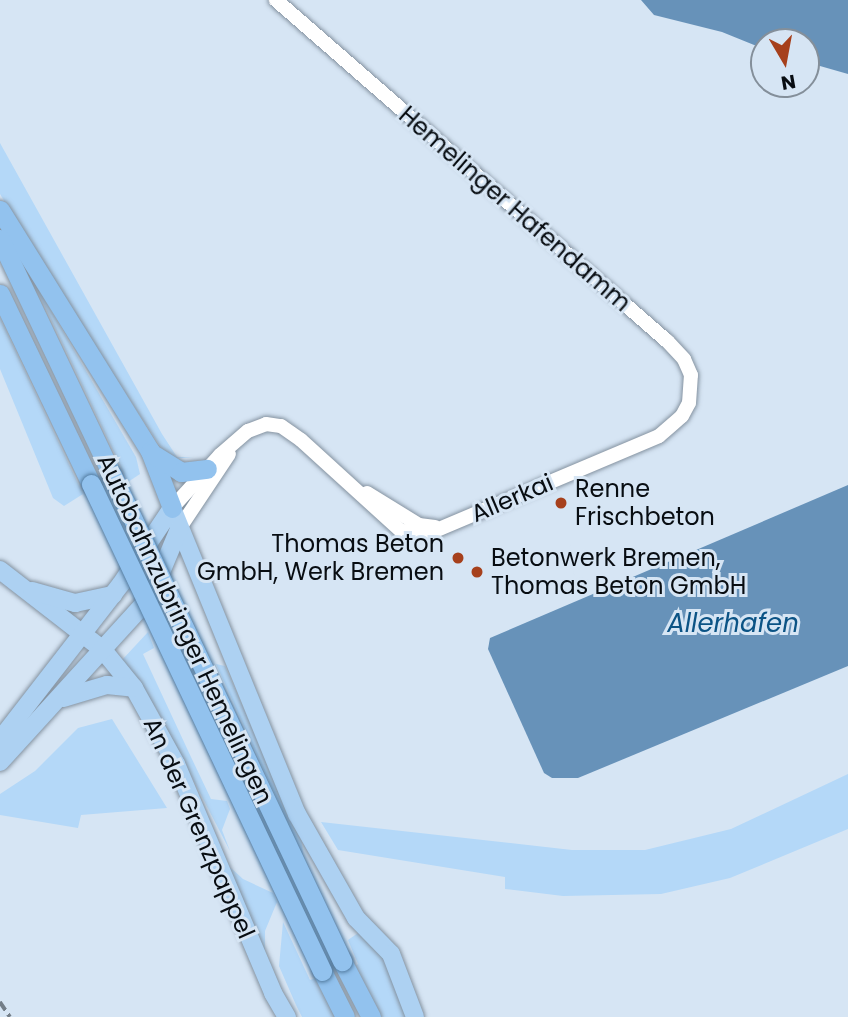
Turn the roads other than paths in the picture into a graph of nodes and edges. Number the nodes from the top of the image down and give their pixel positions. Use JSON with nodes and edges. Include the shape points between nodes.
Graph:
{"nodes":[{"id":1,"x":276,"y":0,"type":"edge"},
{"id":2,"x":0,"y":210,"type":"edge"},
{"id":3,"x":0,"y":239,"type":"edge"},
{"id":4,"x":0,"y":294,"type":"edge"},
{"id":5,"x":659,"y":436,"type":"joint"},
{"id":6,"x":232,"y":447,"type":"junction"},
{"id":7,"x":150,"y":452,"type":"junction"},
{"id":8,"x":207,"y":469,"type":"junction"},
{"id":9,"x":172,"y":508,"type":"junction"},
{"id":10,"x":179,"y":529,"type":"junction"},
{"id":11,"x":0,"y":570,"type":"edge"},
{"id":12,"x":19,"y":587,"type":"junction"},
{"id":13,"x":113,"y":595,"type":"junction"},
{"id":14,"x":82,"y":635,"type":"junction"},
{"id":15,"x":103,"y":650,"type":"junction"},
{"id":16,"x":134,"y":688,"type":"junction"},
{"id":17,"x":56,"y":702,"type":"junction"},
{"id":18,"x":0,"y":740,"type":"edge"},
{"id":19,"x":0,"y":761,"type":"edge"},
{"id":20,"x":287,"y":1017,"type":"edge"},
{"id":21,"x":345,"y":1017,"type":"edge"},
{"id":22,"x":371,"y":1017,"type":"edge"},
{"id":23,"x":415,"y":1017,"type":"edge"}],
"edges":[{"from":1,"to":5,"type":"street","name":"Hemelinger Hafendamm","via":[[684,359],[691,375],[689,403],[682,416]]},
{"from":2,"to":7,"type":"highway"},
{"from":3,"to":22,"type":"highway","name":"Autobahnzubringer Hemelingen","bridge":true},
{"from":4,"to":21,"type":"highway","name":"Autobahnzubringer Hemelingen","bridge":true},
{"from":5,"to":6,"type":"street","name":"Allerkai","via":[[443,528],[419,530],[350,483],[281,426],[257,426]]},
{"from":6,"to":8,"type":"street"},
{"from":6,"to":10,"type":"street"},
{"from":7,"to":8,"type":"highway","via":[[181,472]]},
{"from":7,"to":9,"type":"highway"},
{"from":8,"to":9,"type":"street"},
{"from":9,"to":10,"type":"main road","name":"Autobahnzubringer Hemelingen"},
{"from":9,"to":13,"type":"main road"},
{"from":10,"to":15,"type":"main road","via":[[151,596]]},
{"from":10,"to":23,"type":"main road","name":"Autobahnzubringer Hemelingen","via":[[297,814],[356,918],[391,954]]},
{"from":11,"to":12,"type":"main road","name":"An der Grenzpappel"},
{"from":12,"to":13,"type":"main road","via":[[75,603]]},
{"from":12,"to":14,"type":"main road","name":"An der Grenzpappel"},
{"from":13,"to":14,"type":"main road"},
{"from":14,"to":15,"type":"main road","name":"An der Grenzpappel"},
{"from":14,"to":18,"type":"main road"},
{"from":15,"to":16,"type":"main road","name":"An der Grenzpappel"},
{"from":15,"to":17,"type":"main road"},
{"from":16,"to":17,"type":"main road","via":[[107,685]]},
{"from":16,"to":20,"type":"main road","name":"An der Grenzpappel","via":[[176,764]]},
{"from":17,"to":19,"type":"main road"}]}
